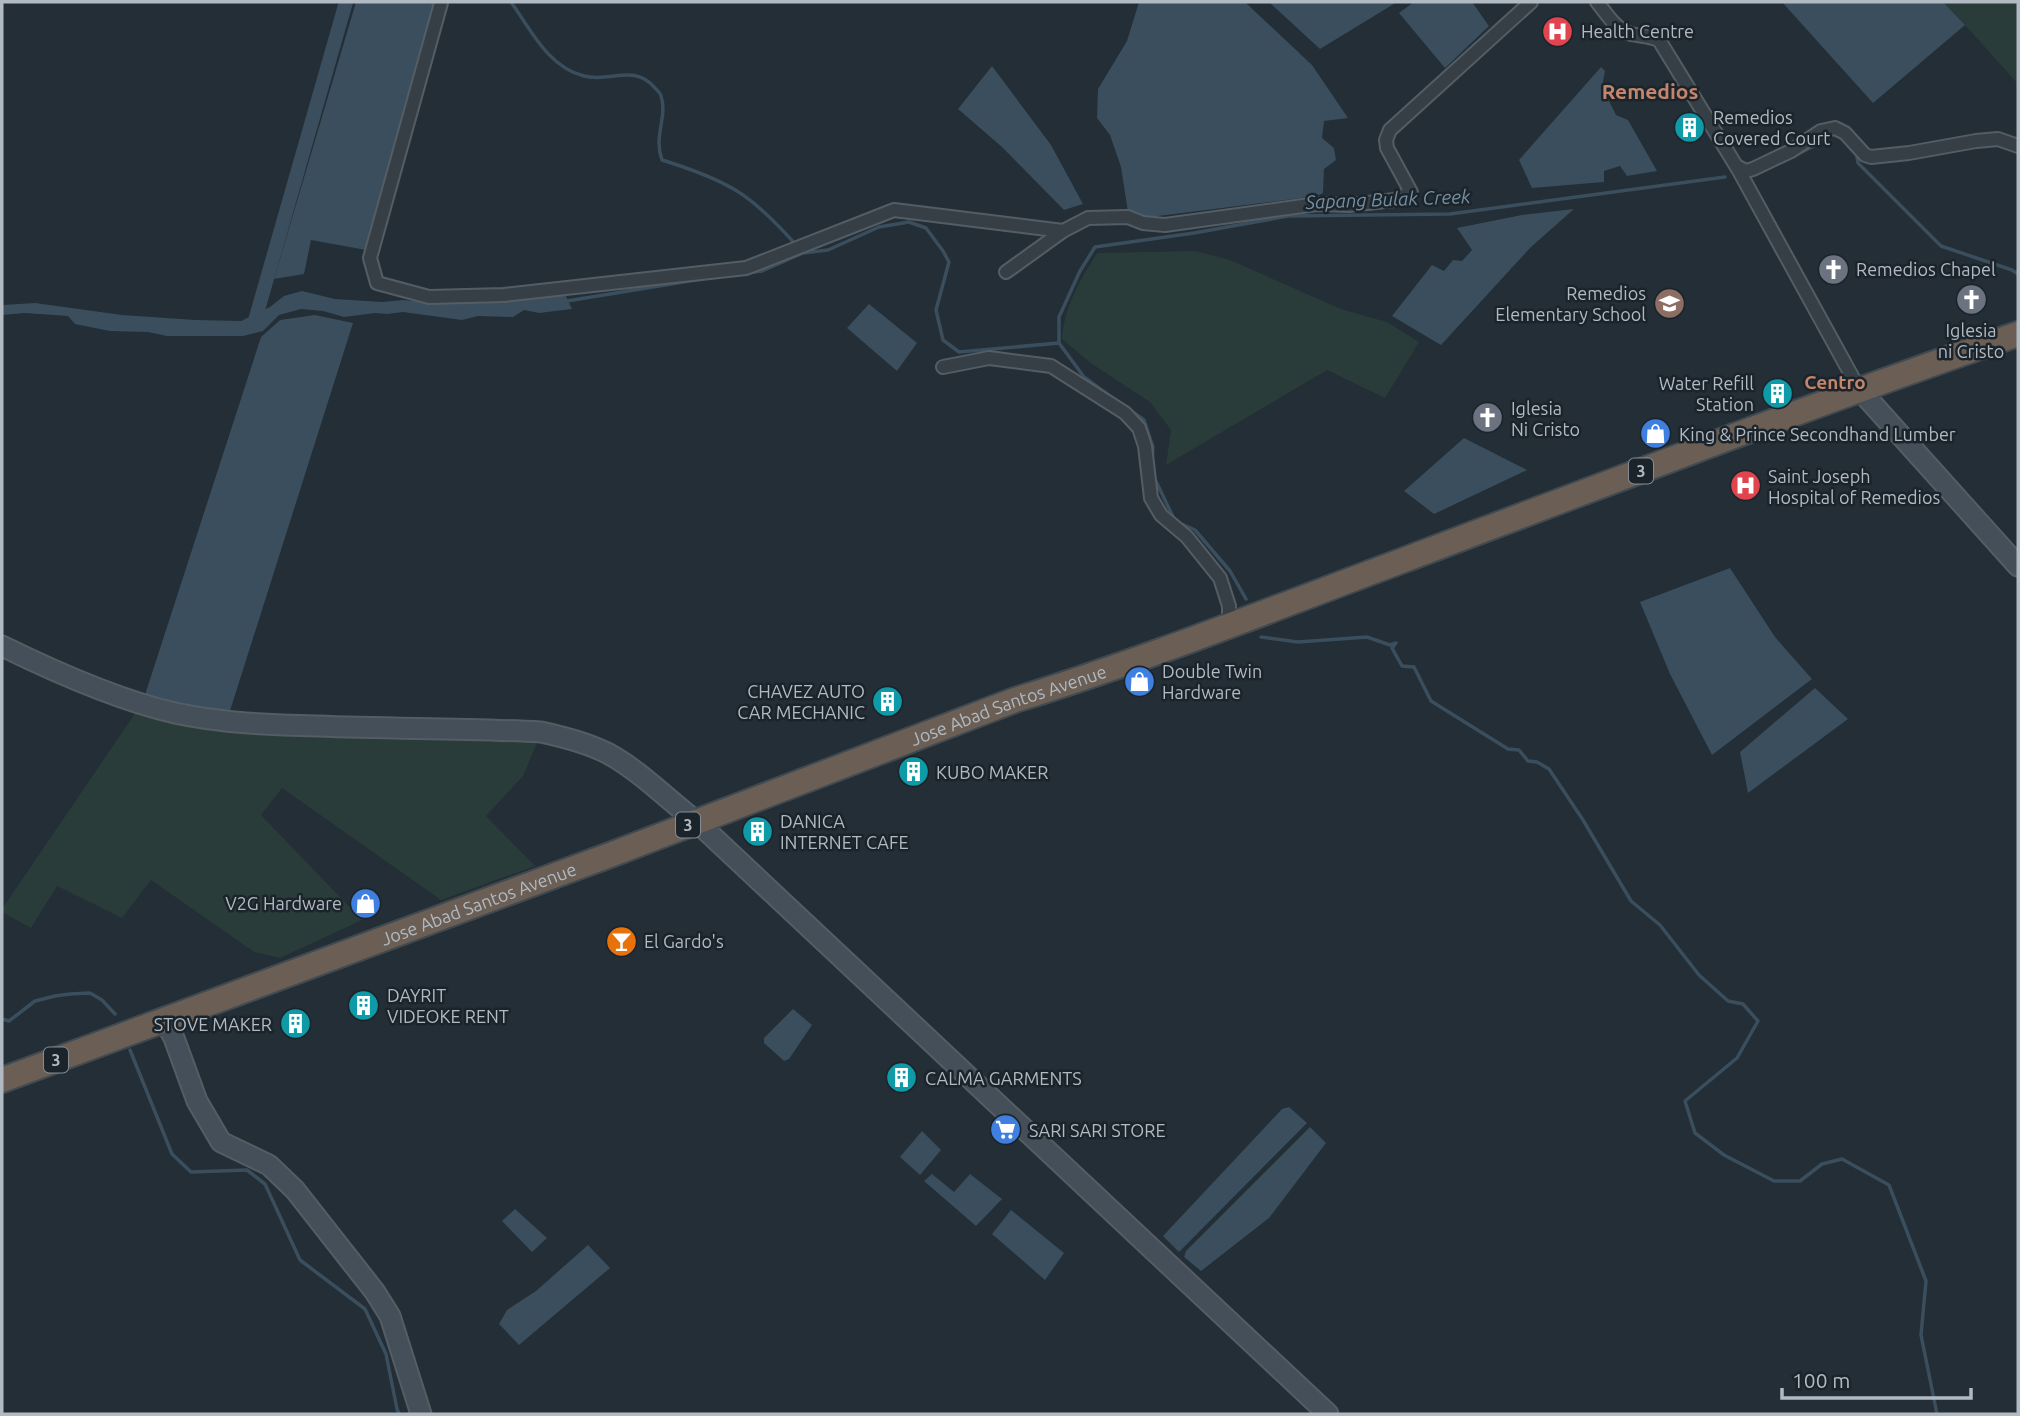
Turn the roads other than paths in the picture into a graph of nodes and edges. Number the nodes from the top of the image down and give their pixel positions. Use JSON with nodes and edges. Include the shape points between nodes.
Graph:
{"nodes":[{"id":1,"x":1531,"y":2,"type":"edge"},
{"id":2,"x":1597,"y":2,"type":"edge"},
{"id":3,"x":441,"y":3,"type":"edge"},
{"id":4,"x":2018,"y":146,"type":"edge"},
{"id":5,"x":1738,"y":167,"type":"junction"},
{"id":6,"x":1063,"y":231,"type":"junction"},
{"id":7,"x":1006,"y":272,"type":"dead end"},
{"id":8,"x":2018,"y":334,"type":"edge"},
{"id":9,"x":943,"y":367,"type":"dead end"},
{"id":10,"x":1859,"y":389,"type":"junction"},
{"id":11,"x":2018,"y":566,"type":"edge"},
{"id":12,"x":1229,"y":625,"type":"junction"},
{"id":13,"x":2,"y":646,"type":"edge"},
{"id":14,"x":696,"y":822,"type":"junction"},
{"id":15,"x":163,"y":1020,"type":"junction"},
{"id":16,"x":2,"y":1080,"type":"edge"},
{"id":17,"x":421,"y":1414,"type":"edge"},
{"id":18,"x":1328,"y":1414,"type":"edge"}],
"edges":[{"from":1,"to":6,"type":"street","via":[[1390,130],[1387,148],[1410,192],[1395,200],[1317,204],[1165,225],[1128,217],[1088,218]]},
{"from":2,"to":5,"type":"street","via":[[1620,29],[1659,40]]},
{"from":3,"to":6,"type":"street","via":[[370,258],[377,283],[429,297],[504,295],[746,268],[894,210]]},
{"from":4,"to":5,"type":"street","via":[[1998,139],[1871,157],[1835,128],[1821,131],[1753,169]]},
{"from":5,"to":10,"type":"street"},
{"from":6,"to":7,"type":"street"},
{"from":8,"to":10,"type":"highway","name":"Jose Abad Santos Avenue","number":"3"},
{"from":9,"to":12,"type":"street","via":[[989,358],[1051,366],[1125,413],[1139,428],[1145,446],[1151,498],[1161,515],[1187,537],[1220,578],[1229,606]]},
{"from":10,"to":11,"type":"street"},
{"from":10,"to":12,"type":"highway","name":"Jose Abad Santos Avenue","number":"3"},
{"from":12,"to":14,"type":"highway","name":"Jose Abad Santos Avenue","number":"3","via":[[1015,700]]},
{"from":13,"to":14,"type":"street","via":[[44,667],[176,713],[268,724],[527,731],[564,737],[610,754]]},
{"from":14,"to":15,"type":"highway","name":"Jose Abad Santos Avenue","number":"3"},
{"from":14,"to":18,"type":"street"},
{"from":15,"to":16,"type":"highway","name":"Jose Abad Santos Avenue","number":"3"},
{"from":15,"to":17,"type":"street","via":[[197,1101],[221,1142],[269,1164],[295,1189],[375,1292],[390,1316]]}]}
